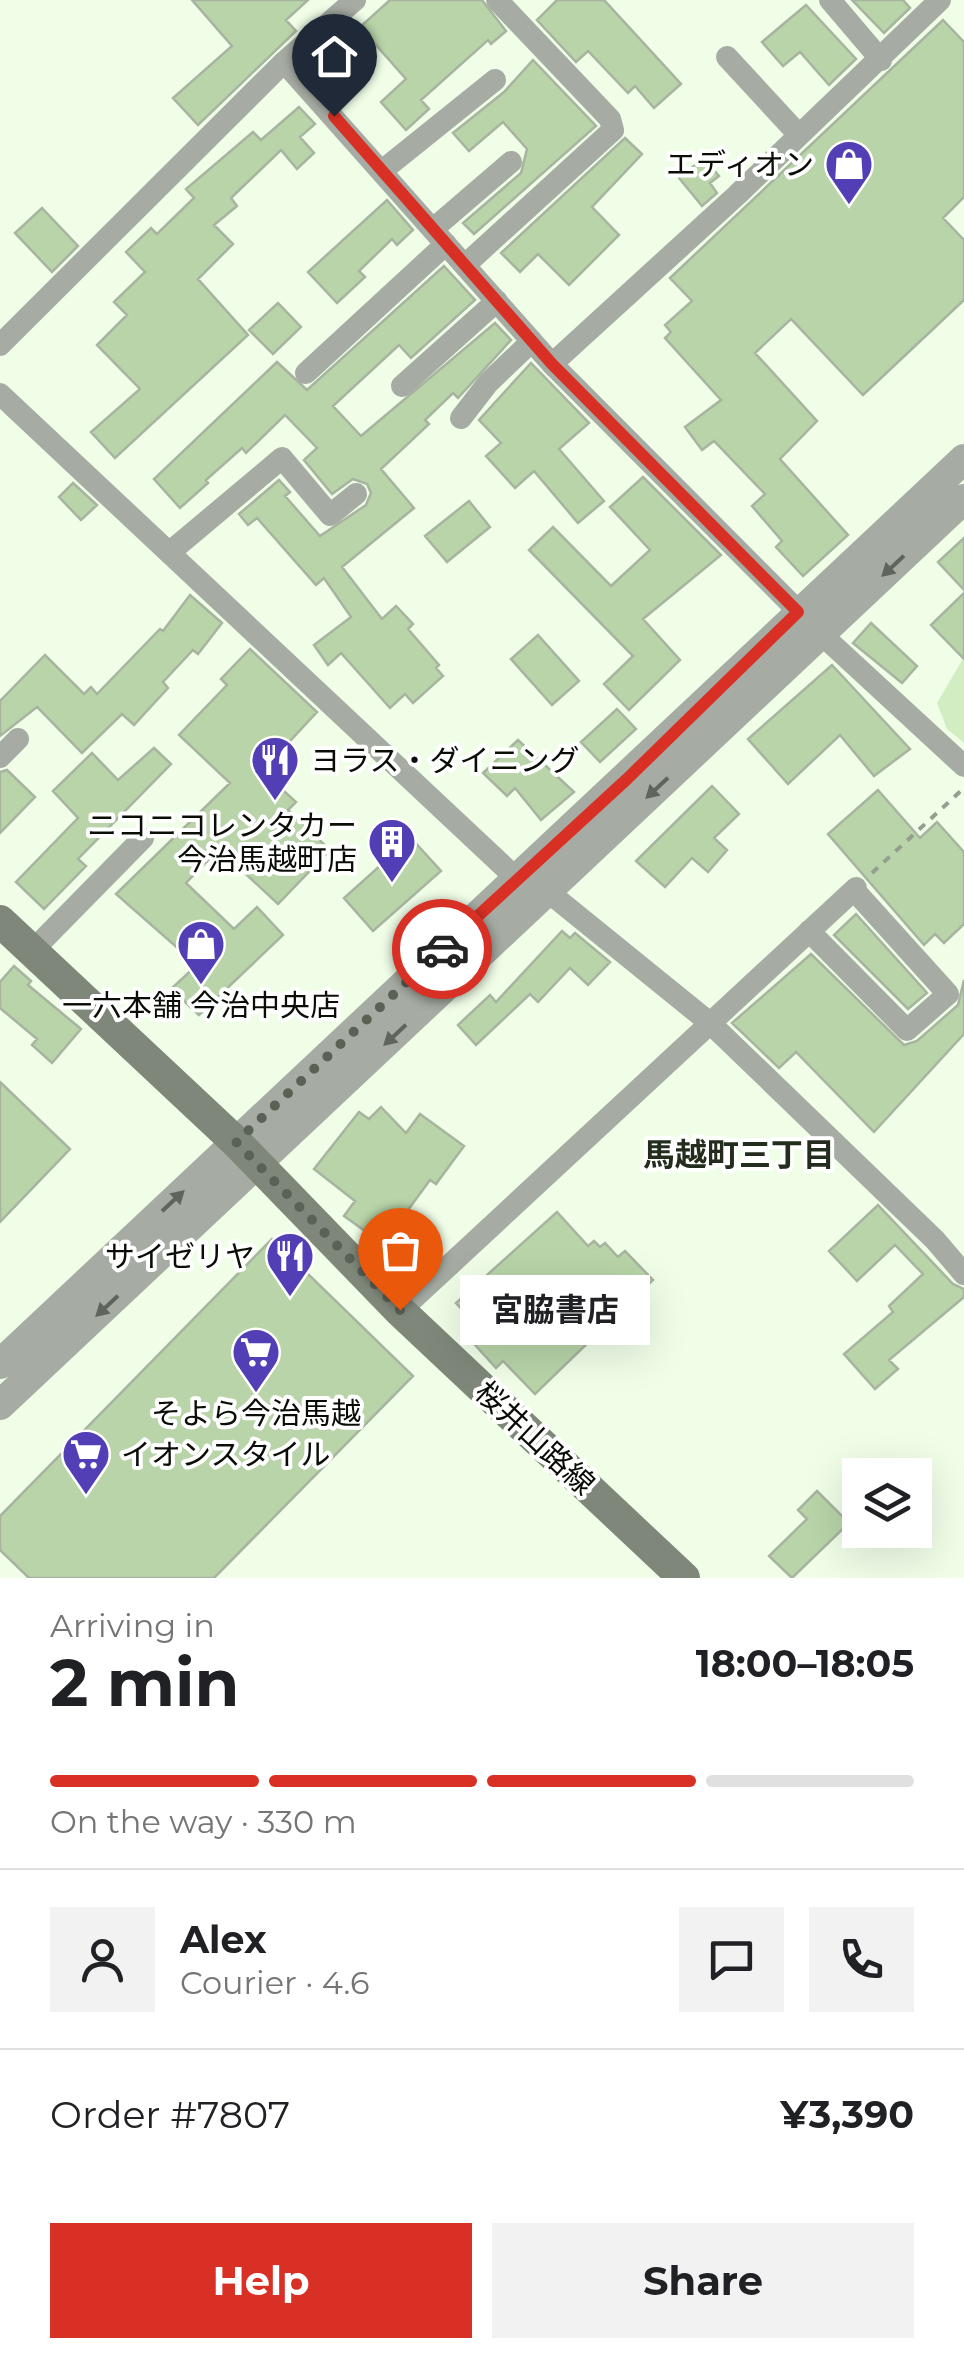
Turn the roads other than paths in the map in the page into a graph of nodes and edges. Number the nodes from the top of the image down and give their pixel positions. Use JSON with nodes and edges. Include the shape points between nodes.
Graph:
{"nodes":[{"id":1,"x":355,"y":0,"type":"edge"},
{"id":2,"x":498,"y":0,"type":"edge"},
{"id":3,"x":830,"y":0,"type":"edge"},
{"id":4,"x":940,"y":0,"type":"edge"},
{"id":5,"x":728,"y":56,"type":"dead end"},
{"id":6,"x":881,"y":60,"type":"junction"},
{"id":7,"x":284,"y":62,"type":"junction"},
{"id":8,"x":495,"y":80,"type":"dead end"},
{"id":9,"x":799,"y":136,"type":"junction"},
{"id":10,"x":511,"y":162,"type":"dead end"},
{"id":11,"x":383,"y":170,"type":"junction"},
{"id":12,"x":440,"y":236,"type":"junction"},
{"id":13,"x":465,"y":266,"type":"junction"},
{"id":14,"x":497,"y":301,"type":"junction"},
{"id":15,"x":532,"y":342,"type":"junction"},
{"id":16,"x":0,"y":346,"type":"edge"},
{"id":17,"x":552,"y":364,"type":"junction"},
{"id":18,"x":306,"y":373,"type":"dead end"},
{"id":19,"x":402,"y":386,"type":"dead end"},
{"id":20,"x":0,"y":394,"type":"edge"},
{"id":21,"x":461,"y":418,"type":"dead end"},
{"id":22,"x":964,"y":458,"type":"edge"},
{"id":23,"x":356,"y":494,"type":"dead end"},
{"id":24,"x":964,"y":498,"type":"edge"},
{"id":25,"x":170,"y":552,"type":"junction"},
{"id":26,"x":798,"y":612,"type":"junction"},
{"id":27,"x":821,"y":634,"type":"junction"},
{"id":28,"x":18,"y":739,"type":"dead end"},
{"id":29,"x":0,"y":757,"type":"edge"},
{"id":30,"x":964,"y":766,"type":"edge"},
{"id":31,"x":143,"y":838,"type":"dead end"},
{"id":32,"x":529,"y":881,"type":"junction"},
{"id":33,"x":0,"y":920,"type":"edge"},
{"id":34,"x":809,"y":931,"type":"junction"},
{"id":35,"x":32,"y":950,"type":"junction"},
{"id":36,"x":710,"y":1023,"type":"junction"},
{"id":37,"x":247,"y":1153,"type":"junction"},
{"id":38,"x":964,"y":1274,"type":"edge"},
{"id":39,"x":400,"y":1310,"type":"junction"},
{"id":40,"x":0,"y":1364,"type":"edge"},
{"id":41,"x":0,"y":1405,"type":"edge"},
{"id":42,"x":684,"y":1578,"type":"edge"}],
"edges":[{"from":1,"to":7,"type":"street"},
{"from":2,"to":13,"type":"street","via":[[613,130]]},
{"from":3,"to":6,"type":"street"},
{"from":4,"to":6,"type":"street"},
{"from":5,"to":9,"type":"street"},
{"from":6,"to":9,"type":"street"},
{"from":7,"to":11,"type":"street"},
{"from":7,"to":16,"type":"street"},
{"from":8,"to":11,"type":"street"},
{"from":9,"to":17,"type":"street"},
{"from":10,"to":12,"type":"street"},
{"from":11,"to":12,"type":"street"},
{"from":12,"to":13,"type":"street"},
{"from":12,"to":18,"type":"street"},
{"from":13,"to":14,"type":"street"},
{"from":14,"to":15,"type":"street"},
{"from":14,"to":19,"type":"street"},
{"from":15,"to":17,"type":"street"},
{"from":15,"to":21,"type":"street"},
{"from":17,"to":26,"type":"street"},
{"from":20,"to":25,"type":"street"},
{"from":22,"to":26,"type":"street"},
{"from":23,"to":25,"type":"street","via":[[330,515],[282,458]]},
{"from":24,"to":27,"type":"street","one_way":true},
{"from":25,"to":32,"type":"street"},
{"from":26,"to":27,"type":"street"},
{"from":26,"to":32,"type":"street"},
{"from":27,"to":30,"type":"street"},
{"from":27,"to":32,"type":"street","one_way":true},
{"from":28,"to":29,"type":"street"},
{"from":31,"to":35,"type":"street"},
{"from":32,"to":36,"type":"street"},
{"from":32,"to":37,"type":"street"},
{"from":33,"to":35,"type":"main road","name":"桜井山路線"},
{"from":34,"to":34,"type":"street","via":[[855,888],[948,994],[907,1030]]},
{"from":34,"to":36,"type":"street"},
{"from":35,"to":37,"type":"main road","name":"桜井山路線"},
{"from":36,"to":38,"type":"street"},
{"from":36,"to":39,"type":"street"},
{"from":37,"to":39,"type":"main road","name":"桜井山路線"},
{"from":40,"to":37,"type":"street","one_way":true},
{"from":37,"to":41,"type":"street","one_way":true},
{"from":39,"to":42,"type":"main road","name":"桜井山路線"}]}
